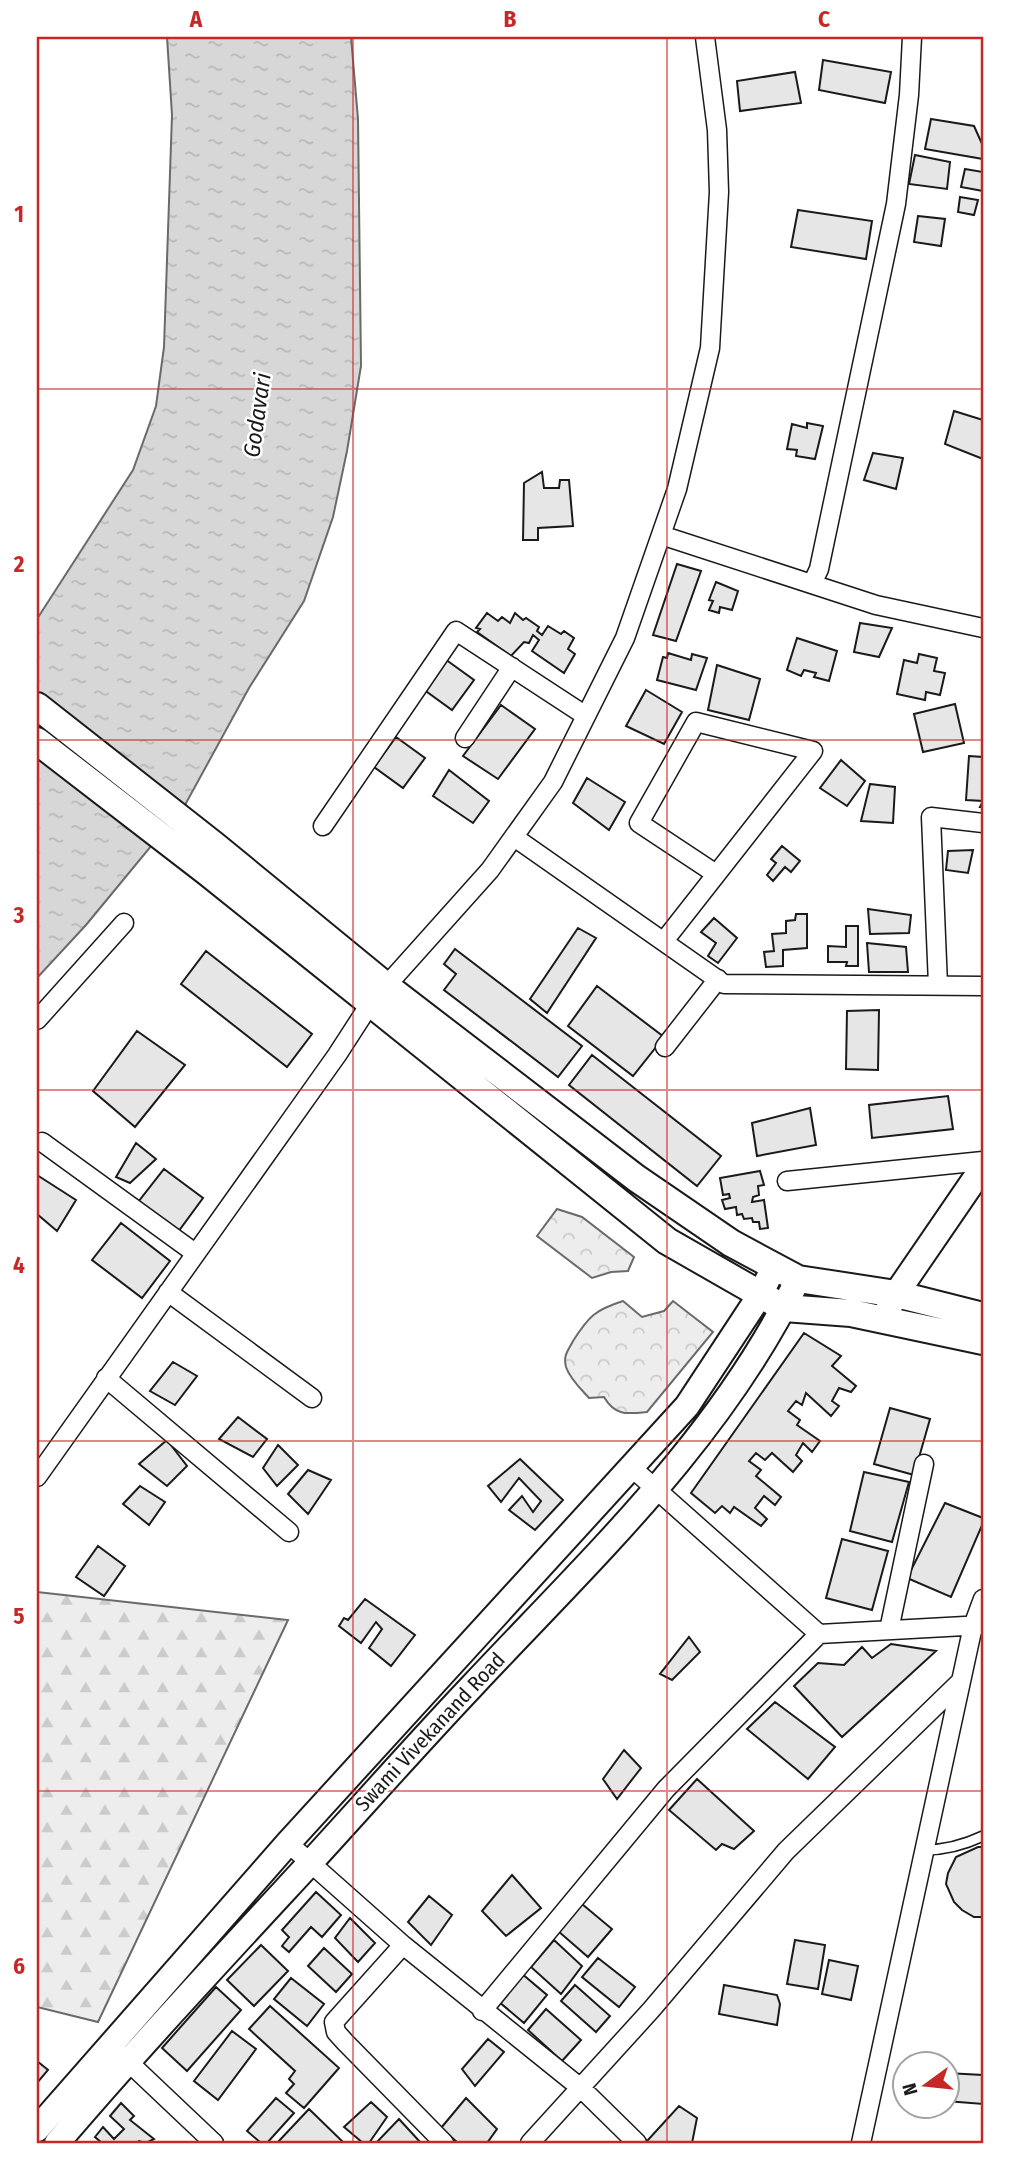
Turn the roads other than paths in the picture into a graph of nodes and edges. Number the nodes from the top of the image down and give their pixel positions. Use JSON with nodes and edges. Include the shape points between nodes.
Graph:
{"nodes":[{"id":1,"x":705,"y":37,"type":"edge"},
{"id":2,"x":912,"y":37,"type":"edge"},
{"id":3,"x":661,"y":535,"type":"junction"},
{"id":4,"x":812,"y":584,"type":"junction"},
{"id":5,"x":983,"y":628,"type":"edge"},
{"id":6,"x":512,"y":667,"type":"junction"},
{"id":7,"x":37,"y":706,"type":"edge"},
{"id":8,"x":586,"y":716,"type":"junction"},
{"id":9,"x":465,"y":738,"type":"dead end"},
{"id":10,"x":37,"y":741,"type":"edge"},
{"id":11,"x":983,"y":823,"type":"edge"},
{"id":12,"x":323,"y":826,"type":"dead end"},
{"id":13,"x":514,"y":837,"type":"junction"},
{"id":14,"x":716,"y":874,"type":"junction"},
{"id":15,"x":124,"y":923,"type":"dead end"},
{"id":16,"x":664,"y":941,"type":"junction"},
{"id":17,"x":718,"y":979,"type":"junction"},
{"id":18,"x":938,"y":985,"type":"junction"},
{"id":19,"x":983,"y":986,"type":"edge"},
{"id":20,"x":378,"y":995,"type":"junction"},
{"id":21,"x":37,"y":1020,"type":"edge"},
{"id":22,"x":665,"y":1048,"type":"dead end"},
{"id":23,"x":42,"y":1142,"type":"dead end"},
{"id":24,"x":983,"y":1161,"type":"edge"},
{"id":25,"x":983,"y":1167,"type":"edge"},
{"id":26,"x":786,"y":1181,"type":"dead end"},
{"id":27,"x":195,"y":1254,"type":"junction"},
{"id":28,"x":774,"y":1267,"type":"junction"},
{"id":29,"x":798,"y":1279,"type":"junction"},
{"id":30,"x":168,"y":1292,"type":"junction"},
{"id":31,"x":896,"y":1294,"type":"junction"},
{"id":32,"x":760,"y":1295,"type":"junction"},
{"id":33,"x":784,"y":1308,"type":"junction"},
{"id":34,"x":983,"y":1316,"type":"edge"},
{"id":35,"x":884,"y":1319,"type":"junction"},
{"id":36,"x":983,"y":1341,"type":"edge"},
{"id":37,"x":106,"y":1378,"type":"junction"},
{"id":38,"x":312,"y":1398,"type":"dead end"},
{"id":39,"x":924,"y":1464,"type":"dead end"},
{"id":40,"x":631,"y":1467,"type":"junction"},
{"id":41,"x":37,"y":1477,"type":"edge"},
{"id":42,"x":656,"y":1490,"type":"junction"},
{"id":43,"x":289,"y":1532,"type":"dead end"},
{"id":44,"x":983,"y":1599,"type":"edge"},
{"id":45,"x":978,"y":1625,"type":"edge"},
{"id":46,"x":889,"y":1630,"type":"junction"},
{"id":47,"x":819,"y":1634,"type":"junction"},
{"id":48,"x":960,"y":1682,"type":"junction"},
{"id":49,"x":983,"y":1836,"type":"edge"},
{"id":50,"x":288,"y":1843,"type":"junction"},
{"id":51,"x":924,"y":1850,"type":"junction"},
{"id":52,"x":311,"y":1862,"type":"junction"},
{"id":53,"x":403,"y":1945,"type":"junction"},
{"id":54,"x":482,"y":2011,"type":"junction"},
{"id":55,"x":119,"y":2052,"type":"junction"},
{"id":56,"x":582,"y":2089,"type":"junction"},
{"id":57,"x":37,"y":2129,"type":"edge"},
{"id":58,"x":57,"y":2143,"type":"edge"},
{"id":59,"x":214,"y":2143,"type":"edge"},
{"id":60,"x":444,"y":2143,"type":"edge"},
{"id":61,"x":530,"y":2143,"type":"edge"},
{"id":62,"x":637,"y":2143,"type":"edge"},
{"id":63,"x":861,"y":2143,"type":"edge"}],
"edges":[{"from":1,"to":3,"type":"street","via":[[717,130],[719,192],[710,348],[677,489]]},
{"from":2,"to":4,"type":"street","via":[[896,204],[819,569]]},
{"from":3,"to":4,"type":"street"},
{"from":3,"to":8,"type":"street","via":[[625,638]]},
{"from":4,"to":5,"type":"street"},
{"from":6,"to":8,"type":"street"},
{"from":6,"to":9,"type":"street"},
{"from":6,"to":12,"type":"street","via":[[456,631]]},
{"from":7,"to":20,"type":"main road","via":[[214,845]]},
{"from":8,"to":13,"type":"street","via":[[553,782]]},
{"from":10,"to":20,"type":"main road","via":[[207,872]]},
{"from":11,"to":18,"type":"street","via":[[931,817]]},
{"from":13,"to":16,"type":"street"},
{"from":13,"to":20,"type":"street"},
{"from":14,"to":14,"type":"street","via":[[732,854],[813,751],[696,722],[639,822]]},
{"from":14,"to":16,"type":"street"},
{"from":15,"to":21,"type":"street"},
{"from":16,"to":17,"type":"street"},
{"from":17,"to":18,"type":"street","via":[[724,984]]},
{"from":17,"to":22,"type":"street"},
{"from":18,"to":19,"type":"street"},
{"from":20,"to":27,"type":"street"},
{"from":20,"to":28,"type":"main road","via":[[636,1178]]},
{"from":20,"to":32,"type":"main road","via":[[667,1241]]},
{"from":23,"to":27,"type":"street"},
{"from":24,"to":26,"type":"street"},
{"from":25,"to":31,"type":"main road"},
{"from":27,"to":30,"type":"street"},
{"from":28,"to":29,"type":"main road"},
{"from":28,"to":32,"type":"main road"},
{"from":29,"to":31,"type":"main road"},
{"from":29,"to":33,"type":"main road","name":"Swami Vivekanand Road"},
{"from":30,"to":37,"type":"street"},
{"from":30,"to":38,"type":"street"},
{"from":31,"to":34,"type":"main road"},
{"from":31,"to":35,"type":"main road"},
{"from":32,"to":33,"type":"main road"},
{"from":32,"to":40,"type":"main road","via":[[687,1406]]},
{"from":33,"to":35,"type":"main road"},
{"from":33,"to":42,"type":"main road","name":"Swami Vivekanand Road","via":[[737,1386]]},
{"from":35,"to":36,"type":"main road"},
{"from":37,"to":41,"type":"street"},
{"from":37,"to":43,"type":"street"},
{"from":39,"to":46,"type":"street"},
{"from":40,"to":42,"type":"street"},
{"from":40,"to":50,"type":"main road"},
{"from":42,"to":47,"type":"street"},
{"from":42,"to":52,"type":"main road","name":"Swami Vivekanand Road"},
{"from":44,"to":45,"type":"street"},
{"from":45,"to":46,"type":"street"},
{"from":45,"to":48,"type":"street"},
{"from":46,"to":47,"type":"street"},
{"from":47,"to":54,"type":"street","via":[[666,1788]]},
{"from":48,"to":51,"type":"street"},
{"from":48,"to":56,"type":"street","via":[[786,1851]]},
{"from":49,"to":51,"type":"lane","via":[[951,1848]]},
{"from":50,"to":52,"type":"street"},
{"from":50,"to":55,"type":"main road"},
{"from":51,"to":63,"type":"street"},
{"from":52,"to":53,"type":"street"},
{"from":52,"to":55,"type":"main road","name":"Swami Vivekanand Road"},
{"from":53,"to":54,"type":"street"},
{"from":53,"to":60,"type":"street","via":[[334,2022],[336,2032]]},
{"from":54,"to":56,"type":"street"},
{"from":55,"to":57,"type":"main road"},
{"from":55,"to":58,"type":"main road","name":"Swami Vivekanand Road"},
{"from":55,"to":59,"type":"street"},
{"from":56,"to":61,"type":"street"},
{"from":56,"to":62,"type":"street"}]}
